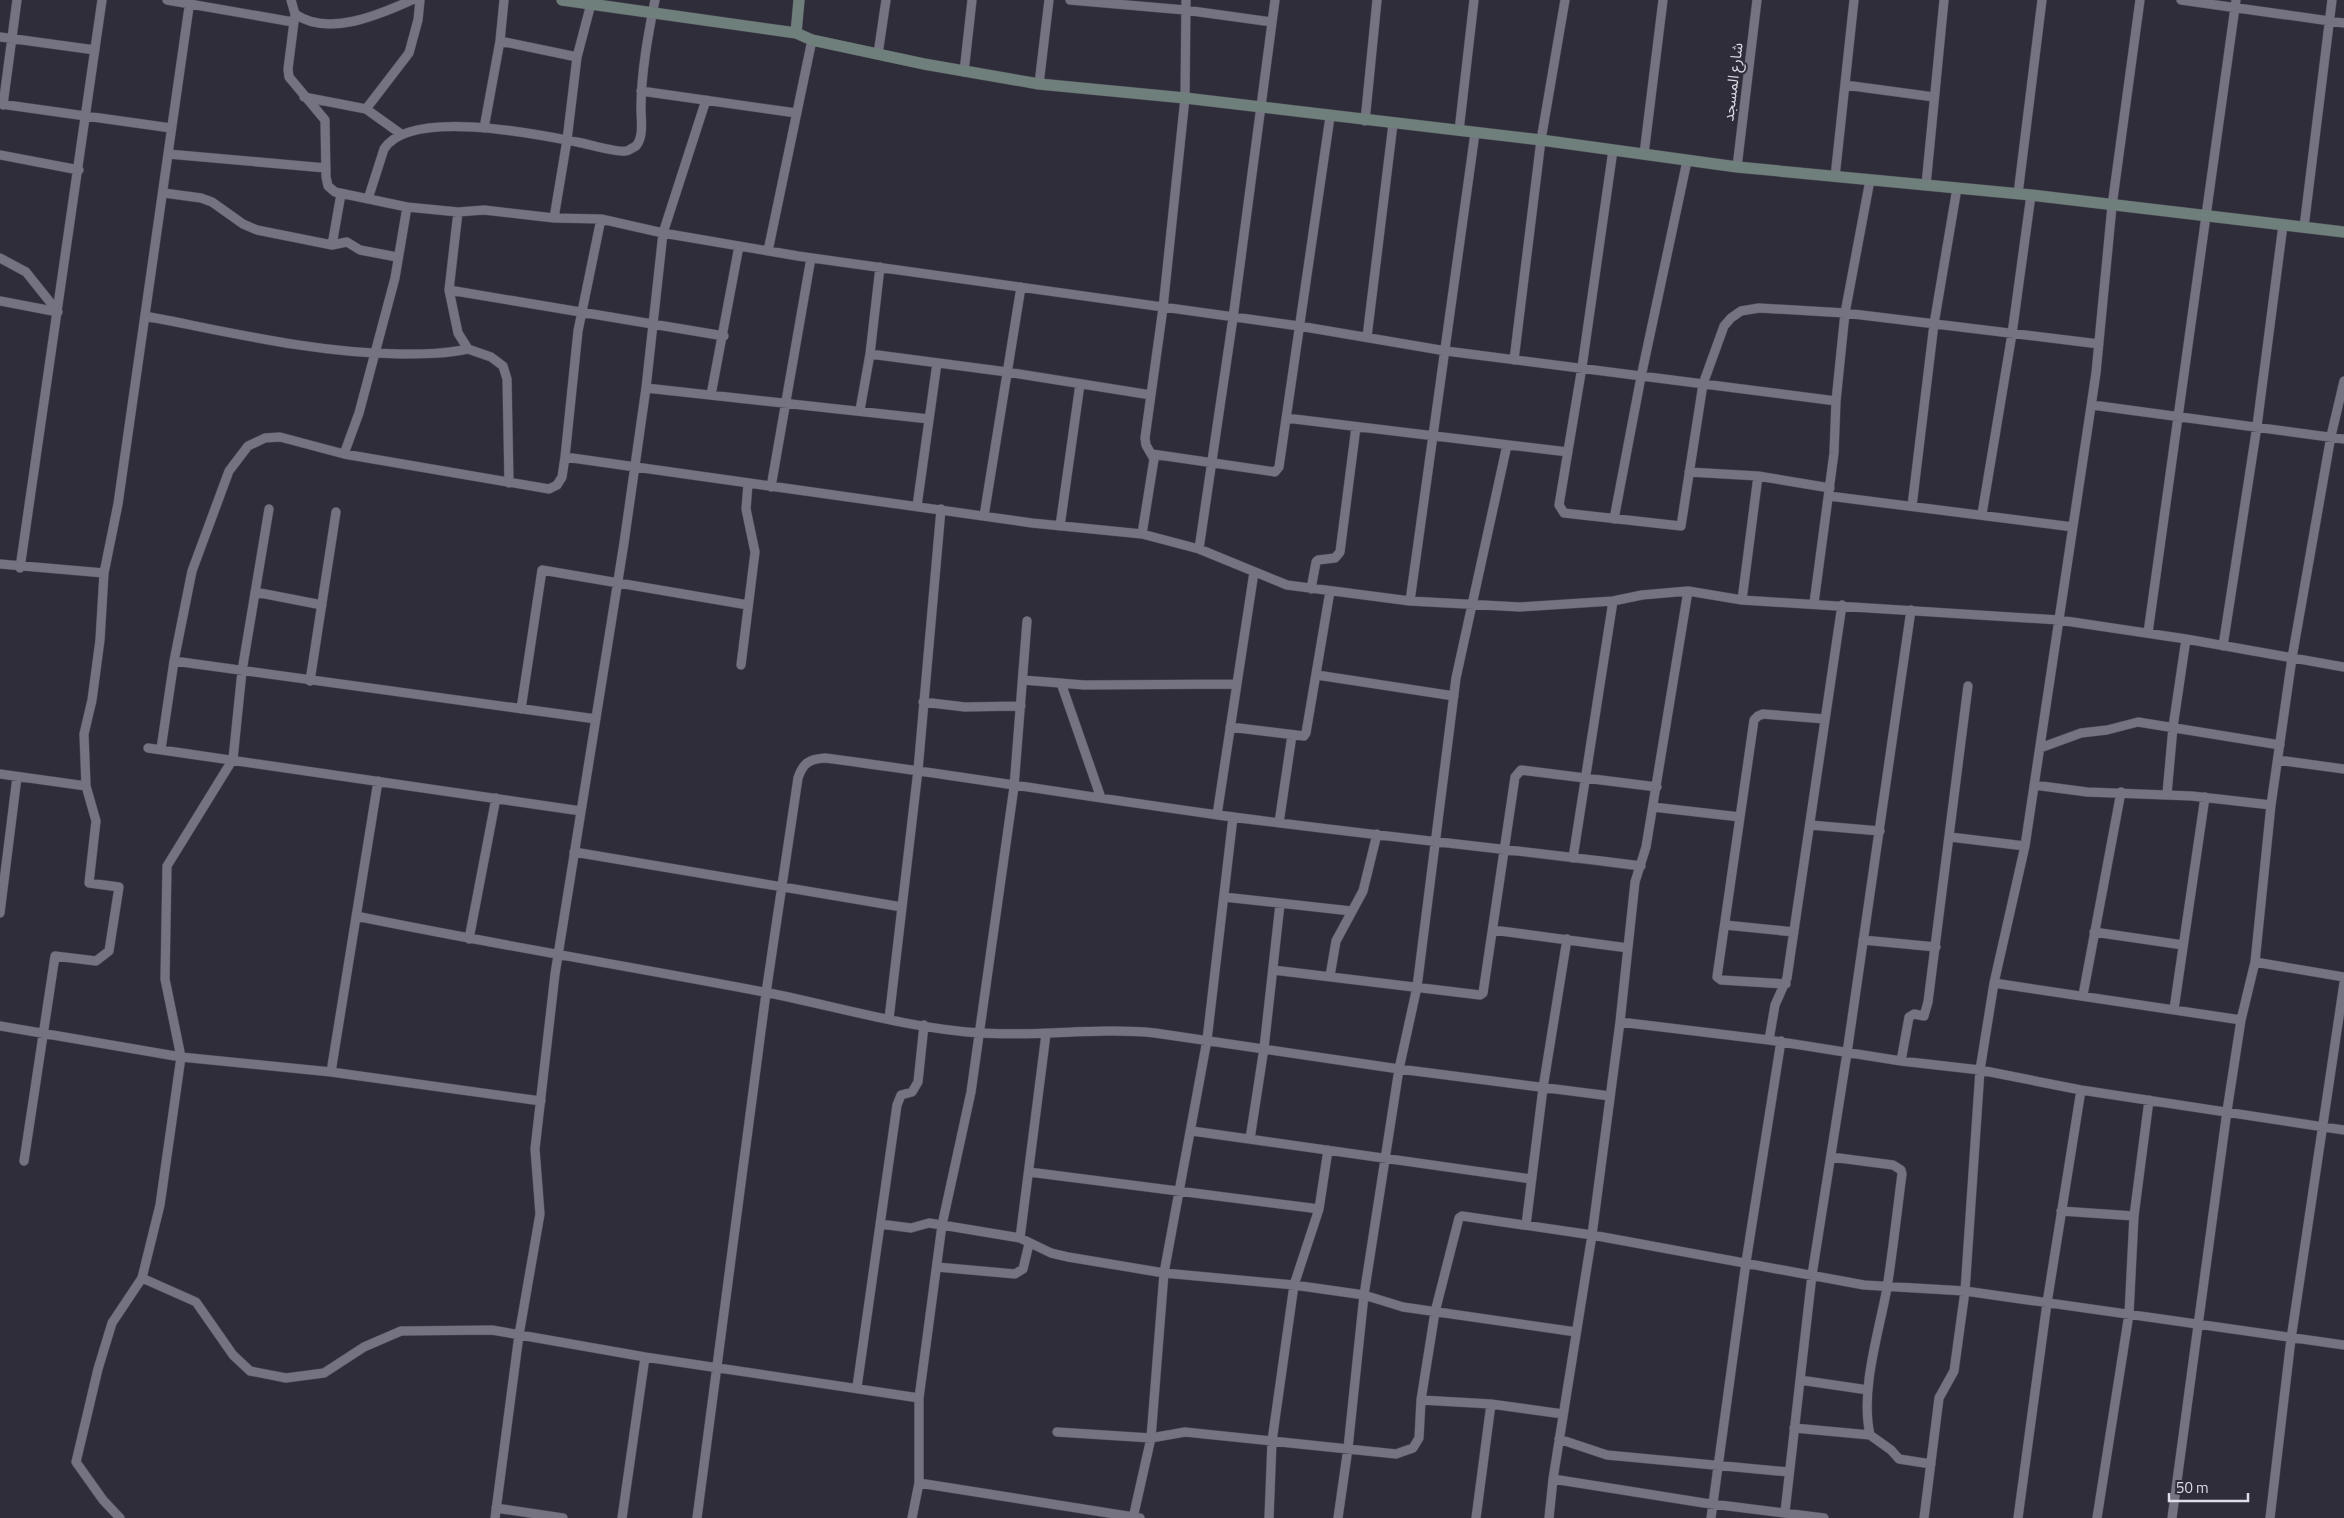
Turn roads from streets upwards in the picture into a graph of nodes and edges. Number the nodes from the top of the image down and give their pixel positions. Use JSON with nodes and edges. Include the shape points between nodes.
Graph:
{"nodes":[{"id":1,"x":17,"y":0,"type":"edge"},
{"id":2,"x":102,"y":0,"type":"edge"},
{"id":3,"x":167,"y":0,"type":"edge"},
{"id":4,"x":291,"y":0,"type":"edge"},
{"id":5,"x":412,"y":0,"type":"edge"},
{"id":6,"x":420,"y":0,"type":"edge"},
{"id":7,"x":504,"y":0,"type":"edge"},
{"id":8,"x":562,"y":0,"type":"edge"},
{"id":9,"x":655,"y":0,"type":"edge"},
{"id":10,"x":800,"y":0,"type":"edge"},
{"id":11,"x":886,"y":0,"type":"edge"},
{"id":12,"x":972,"y":0,"type":"edge"},
{"id":13,"x":1048,"y":0,"type":"edge"},
{"id":14,"x":1070,"y":0,"type":"edge"},
{"id":15,"x":1186,"y":0,"type":"edge"},
{"id":16,"x":1275,"y":0,"type":"edge"},
{"id":17,"x":1376,"y":0,"type":"edge"},
{"id":18,"x":1474,"y":0,"type":"edge"},
{"id":19,"x":1565,"y":0,"type":"edge"},
{"id":20,"x":1663,"y":0,"type":"edge"},
{"id":21,"x":1757,"y":0,"type":"edge"},
{"id":22,"x":1854,"y":0,"type":"edge"},
{"id":23,"x":1944,"y":0,"type":"edge"},
{"id":24,"x":2042,"y":0,"type":"edge"},
{"id":25,"x":2140,"y":0,"type":"edge"},
{"id":26,"x":2181,"y":0,"type":"edge"},
{"id":27,"x":2332,"y":0,"type":"edge"},
{"id":28,"x":190,"y":2,"type":"edge"},
{"id":29,"x":591,"y":2,"type":"edge"},
{"id":30,"x":1124,"y":3,"type":"edge"},
{"id":31,"x":2235,"y":4,"type":"edge"},
{"id":32,"x":1185,"y":10,"type":"junction"},
{"id":33,"x":653,"y":13,"type":"junction"},
{"id":34,"x":294,"y":18,"type":"junction"},
{"id":35,"x":2329,"y":21,"type":"junction"},
{"id":36,"x":1272,"y":22,"type":"junction"},
{"id":37,"x":2344,"y":23,"type":"edge"},
{"id":38,"x":796,"y":33,"type":"junction"},
{"id":39,"x":0,"y":37,"type":"edge"},
{"id":40,"x":12,"y":39,"type":"junction"},
{"id":41,"x":812,"y":40,"type":"junction"},
{"id":42,"x":500,"y":41,"type":"junction"},
{"id":43,"x":95,"y":50,"type":"junction"},
{"id":44,"x":878,"y":54,"type":"junction"},
{"id":45,"x":577,"y":57,"type":"junction"},
{"id":46,"x":964,"y":72,"type":"junction"},
{"id":47,"x":1039,"y":84,"type":"junction"},
{"id":48,"x":1845,"y":85,"type":"junction"},
{"id":49,"x":641,"y":90,"type":"junction"},
{"id":50,"x":304,"y":97,"type":"junction"},
{"id":51,"x":1934,"y":97,"type":"junction"},
{"id":52,"x":1185,"y":98,"type":"junction"},
{"id":53,"x":706,"y":100,"type":"junction"},
{"id":54,"x":1,"y":105,"type":"edge"},
{"id":55,"x":1262,"y":108,"type":"junction"},
{"id":56,"x":366,"y":109,"type":"junction"},
{"id":57,"x":796,"y":112,"type":"junction"},
{"id":58,"x":87,"y":116,"type":"junction"},
{"id":59,"x":1330,"y":116,"type":"junction"},
{"id":60,"x":1365,"y":121,"type":"junction"},
{"id":61,"x":1393,"y":124,"type":"junction"},
{"id":62,"x":171,"y":128,"type":"junction"},
{"id":63,"x":484,"y":128,"type":"junction"},
{"id":64,"x":1459,"y":131,"type":"junction"},
{"id":65,"x":401,"y":134,"type":"junction"},
{"id":66,"x":1474,"y":134,"type":"junction"},
{"id":67,"x":567,"y":140,"type":"junction"},
{"id":68,"x":1541,"y":140,"type":"junction"},
{"id":69,"x":1613,"y":150,"type":"junction"},
{"id":70,"x":168,"y":154,"type":"junction"},
{"id":71,"x":1644,"y":154,"type":"junction"},
{"id":72,"x":0,"y":155,"type":"edge"},
{"id":73,"x":1687,"y":161,"type":"junction"},
{"id":74,"x":1736,"y":167,"type":"junction"},
{"id":75,"x":326,"y":168,"type":"junction"},
{"id":76,"x":79,"y":170,"type":"junction"},
{"id":77,"x":1835,"y":177,"type":"junction"},
{"id":78,"x":1870,"y":180,"type":"junction"},
{"id":79,"x":1926,"y":185,"type":"junction"},
{"id":80,"x":1957,"y":188,"type":"junction"},
{"id":81,"x":164,"y":194,"type":"junction"},
{"id":82,"x":341,"y":194,"type":"junction"},
{"id":83,"x":2018,"y":194,"type":"junction"},
{"id":84,"x":2031,"y":195,"type":"junction"},
{"id":85,"x":368,"y":199,"type":"junction"},
{"id":86,"x":2112,"y":206,"type":"junction"},
{"id":87,"x":407,"y":207,"type":"junction"},
{"id":88,"x":458,"y":212,"type":"junction"},
{"id":89,"x":2205,"y":217,"type":"junction"},
{"id":90,"x":554,"y":218,"type":"junction"},
{"id":91,"x":602,"y":219,"type":"junction"},
{"id":92,"x":2283,"y":225,"type":"junction"},
{"id":93,"x":2304,"y":227,"type":"junction"},
{"id":94,"x":2344,"y":232,"type":"edge"},
{"id":95,"x":664,"y":233,"type":"junction"},
{"id":96,"x":332,"y":245,"type":"junction"},
{"id":97,"x":740,"y":246,"type":"junction"},
{"id":98,"x":768,"y":251,"type":"junction"},
{"id":99,"x":397,"y":257,"type":"junction"},
{"id":100,"x":0,"y":258,"type":"edge"},
{"id":101,"x":810,"y":258,"type":"junction"},
{"id":102,"x":880,"y":267,"type":"junction"},
{"id":103,"x":1020,"y":287,"type":"junction"},
{"id":104,"x":449,"y":290,"type":"junction"},
{"id":105,"x":0,"y":302,"type":"edge"},
{"id":106,"x":1163,"y":308,"type":"junction"},
{"id":107,"x":58,"y":312,"type":"junction"},
{"id":108,"x":583,"y":312,"type":"junction"},
{"id":109,"x":1845,"y":313,"type":"junction"},
{"id":110,"x":145,"y":316,"type":"junction"},
{"id":111,"x":1233,"y":318,"type":"junction"},
{"id":112,"x":652,"y":324,"type":"junction"},
{"id":113,"x":1934,"y":324,"type":"junction"},
{"id":114,"x":1299,"y":326,"type":"junction"},
{"id":115,"x":2012,"y":334,"type":"junction"},
{"id":116,"x":724,"y":336,"type":"junction"},
{"id":117,"x":1367,"y":337,"type":"junction"},
{"id":118,"x":2099,"y":344,"type":"junction"},
{"id":119,"x":468,"y":349,"type":"junction"},
{"id":120,"x":1446,"y":351,"type":"junction"},
{"id":121,"x":375,"y":354,"type":"junction"},
{"id":122,"x":870,"y":354,"type":"junction"},
{"id":123,"x":1514,"y":360,"type":"junction"},
{"id":124,"x":937,"y":363,"type":"junction"},
{"id":125,"x":1582,"y":368,"type":"junction"},
{"id":126,"x":1007,"y":372,"type":"junction"},
{"id":127,"x":1641,"y":377,"type":"junction"},
{"id":128,"x":2344,"y":381,"type":"edge"},
{"id":129,"x":1080,"y":384,"type":"junction"},
{"id":130,"x":1703,"y":384,"type":"junction"},
{"id":131,"x":646,"y":388,"type":"junction"},
{"id":132,"x":711,"y":395,"type":"junction"},
{"id":133,"x":1151,"y":395,"type":"junction"},
{"id":134,"x":1836,"y":402,"type":"junction"},
{"id":135,"x":786,"y":403,"type":"junction"},
{"id":136,"x":2092,"y":405,"type":"junction"},
{"id":137,"x":860,"y":410,"type":"junction"},
{"id":138,"x":2178,"y":416,"type":"junction"},
{"id":139,"x":1286,"y":418,"type":"junction"},
{"id":140,"x":929,"y":419,"type":"junction"},
{"id":141,"x":2257,"y":426,"type":"junction"},
{"id":142,"x":1356,"y":427,"type":"junction"},
{"id":143,"x":1434,"y":436,"type":"junction"},
{"id":144,"x":2331,"y":436,"type":"junction"},
{"id":145,"x":2344,"y":438,"type":"edge"},
{"id":146,"x":1507,"y":445,"type":"junction"},
{"id":147,"x":1568,"y":452,"type":"junction"},
{"id":148,"x":344,"y":454,"type":"junction"},
{"id":149,"x":1152,"y":454,"type":"junction"},
{"id":150,"x":565,"y":457,"type":"junction"},
{"id":151,"x":1211,"y":463,"type":"junction"},
{"id":152,"x":634,"y":468,"type":"junction"},
{"id":153,"x":1689,"y":472,"type":"junction"},
{"id":154,"x":1758,"y":476,"type":"junction"},
{"id":155,"x":508,"y":483,"type":"junction"},
{"id":156,"x":748,"y":484,"type":"junction"},
{"id":157,"x":772,"y":487,"type":"junction"},
{"id":158,"x":1829,"y":492,"type":"junction"},
{"id":159,"x":917,"y":506,"type":"junction"},
{"id":160,"x":1912,"y":506,"type":"junction"},
{"id":161,"x":269,"y":508,"type":"dead end"},
{"id":162,"x":942,"y":509,"type":"junction"},
{"id":163,"x":336,"y":512,"type":"dead end"},
{"id":164,"x":1982,"y":514,"type":"junction"},
{"id":165,"x":984,"y":516,"type":"junction"},
{"id":166,"x":1614,"y":519,"type":"junction"},
{"id":167,"x":1060,"y":526,"type":"junction"},
{"id":168,"x":2073,"y":527,"type":"junction"},
{"id":169,"x":1142,"y":534,"type":"junction"},
{"id":170,"x":1199,"y":549,"type":"junction"},
{"id":171,"x":0,"y":564,"type":"edge"},
{"id":172,"x":20,"y":568,"type":"junction"},
{"id":173,"x":1254,"y":572,"type":"junction"},
{"id":174,"x":104,"y":573,"type":"junction"},
{"id":175,"x":617,"y":584,"type":"junction"},
{"id":176,"x":1311,"y":589,"type":"junction"},
{"id":177,"x":1330,"y":591,"type":"junction"},
{"id":178,"x":1688,"y":591,"type":"junction"},
{"id":179,"x":255,"y":592,"type":"junction"},
{"id":180,"x":1742,"y":600,"type":"junction"},
{"id":181,"x":1410,"y":601,"type":"junction"},
{"id":182,"x":1613,"y":601,"type":"junction"},
{"id":183,"x":1814,"y":603,"type":"junction"},
{"id":184,"x":322,"y":605,"type":"junction"},
{"id":185,"x":748,"y":605,"type":"junction"},
{"id":186,"x":1473,"y":605,"type":"junction"},
{"id":187,"x":1842,"y":605,"type":"junction"},
{"id":188,"x":1910,"y":610,"type":"junction"},
{"id":189,"x":2059,"y":620,"type":"junction"},
{"id":190,"x":1027,"y":621,"type":"dead end"},
{"id":191,"x":2148,"y":633,"type":"junction"},
{"id":192,"x":2186,"y":639,"type":"junction"},
{"id":193,"x":2223,"y":646,"type":"junction"},
{"id":194,"x":2292,"y":658,"type":"junction"},
{"id":195,"x":174,"y":661,"type":"junction"},
{"id":196,"x":741,"y":665,"type":"dead end"},
{"id":197,"x":2344,"y":667,"type":"edge"},
{"id":198,"x":242,"y":671,"type":"junction"},
{"id":199,"x":1317,"y":675,"type":"junction"},
{"id":200,"x":1023,"y":680,"type":"junction"},
{"id":201,"x":310,"y":681,"type":"junction"},
{"id":202,"x":1061,"y":683,"type":"junction"},
{"id":203,"x":1237,"y":684,"type":"junction"},
{"id":204,"x":1968,"y":686,"type":"dead end"},
{"id":205,"x":1454,"y":696,"type":"junction"},
{"id":206,"x":923,"y":702,"type":"junction"},
{"id":207,"x":1021,"y":706,"type":"junction"},
{"id":208,"x":520,"y":709,"type":"junction"},
{"id":209,"x":596,"y":719,"type":"junction"},
{"id":210,"x":1825,"y":719,"type":"junction"},
{"id":211,"x":1230,"y":727,"type":"junction"},
{"id":212,"x":2173,"y":727,"type":"junction"},
{"id":213,"x":1292,"y":735,"type":"junction"},
{"id":214,"x":2280,"y":745,"type":"junction"},
{"id":215,"x":148,"y":748,"type":"dead end"},
{"id":216,"x":2040,"y":748,"type":"junction"},
{"id":217,"x":161,"y":749,"type":"junction"},
{"id":218,"x":233,"y":760,"type":"junction"},
{"id":219,"x":2278,"y":760,"type":"junction"},
{"id":220,"x":2344,"y":769,"type":"edge"},
{"id":221,"x":918,"y":770,"type":"junction"},
{"id":222,"x":0,"y":774,"type":"edge"},
{"id":223,"x":17,"y":777,"type":"junction"},
{"id":224,"x":1586,"y":778,"type":"junction"},
{"id":225,"x":378,"y":781,"type":"junction"},
{"id":226,"x":2034,"y":785,"type":"junction"},
{"id":227,"x":86,"y":786,"type":"junction"},
{"id":228,"x":1014,"y":787,"type":"junction"},
{"id":229,"x":1657,"y":787,"type":"junction"},
{"id":230,"x":2121,"y":792,"type":"junction"},
{"id":231,"x":2167,"y":794,"type":"junction"},
{"id":232,"x":2206,"y":797,"type":"junction"},
{"id":233,"x":496,"y":798,"type":"junction"},
{"id":234,"x":1101,"y":798,"type":"junction"},
{"id":235,"x":2271,"y":805,"type":"junction"},
{"id":236,"x":1653,"y":807,"type":"junction"},
{"id":237,"x":581,"y":811,"type":"junction"},
{"id":238,"x":1217,"y":815,"type":"junction"},
{"id":239,"x":1233,"y":817,"type":"junction"},
{"id":240,"x":1740,"y":817,"type":"junction"},
{"id":241,"x":1279,"y":823,"type":"junction"},
{"id":242,"x":1810,"y":825,"type":"junction"},
{"id":243,"x":1880,"y":831,"type":"junction"},
{"id":244,"x":1377,"y":834,"type":"junction"},
{"id":245,"x":1950,"y":837,"type":"junction"},
{"id":246,"x":1436,"y":841,"type":"junction"},
{"id":247,"x":2026,"y":846,"type":"junction"},
{"id":248,"x":1504,"y":849,"type":"junction"},
{"id":249,"x":574,"y":852,"type":"junction"},
{"id":250,"x":1573,"y":858,"type":"junction"},
{"id":251,"x":1640,"y":866,"type":"junction"},
{"id":252,"x":782,"y":887,"type":"junction"},
{"id":253,"x":1224,"y":897,"type":"junction"},
{"id":254,"x":1280,"y":904,"type":"junction"},
{"id":255,"x":902,"y":907,"type":"junction"},
{"id":256,"x":1351,"y":911,"type":"junction"},
{"id":257,"x":0,"y":913,"type":"edge"},
{"id":258,"x":356,"y":916,"type":"junction"},
{"id":259,"x":1724,"y":925,"type":"junction"},
{"id":260,"x":1493,"y":930,"type":"junction"},
{"id":261,"x":1794,"y":932,"type":"junction"},
{"id":262,"x":2094,"y":932,"type":"junction"},
{"id":263,"x":469,"y":939,"type":"junction"},
{"id":264,"x":1567,"y":940,"type":"junction"},
{"id":265,"x":1863,"y":940,"type":"junction"},
{"id":266,"x":2183,"y":944,"type":"junction"},
{"id":267,"x":1936,"y":947,"type":"junction"},
{"id":268,"x":1628,"y":948,"type":"junction"},
{"id":269,"x":558,"y":955,"type":"junction"},
{"id":270,"x":2255,"y":962,"type":"junction"},
{"id":271,"x":1273,"y":970,"type":"junction"},
{"id":272,"x":1330,"y":976,"type":"junction"},
{"id":273,"x":2344,"y":977,"type":"edge"},
{"id":274,"x":1994,"y":983,"type":"junction"},
{"id":275,"x":2344,"y":983,"type":"edge"},
{"id":276,"x":1786,"y":984,"type":"junction"},
{"id":277,"x":1417,"y":987,"type":"junction"},
{"id":278,"x":766,"y":993,"type":"junction"},
{"id":279,"x":2084,"y":995,"type":"junction"},
{"id":280,"x":2174,"y":1009,"type":"junction"},
{"id":281,"x":889,"y":1019,"type":"junction"},
{"id":282,"x":2241,"y":1020,"type":"junction"},
{"id":283,"x":1620,"y":1022,"type":"junction"},
{"id":284,"x":924,"y":1025,"type":"junction"},
{"id":285,"x":0,"y":1026,"type":"edge"},
{"id":286,"x":44,"y":1032,"type":"junction"},
{"id":287,"x":979,"y":1033,"type":"junction"},
{"id":288,"x":1046,"y":1034,"type":"junction"},
{"id":289,"x":1207,"y":1040,"type":"junction"},
{"id":290,"x":1769,"y":1040,"type":"junction"},
{"id":291,"x":1781,"y":1041,"type":"junction"},
{"id":292,"x":1264,"y":1048,"type":"junction"},
{"id":293,"x":1847,"y":1053,"type":"junction"},
{"id":294,"x":181,"y":1057,"type":"junction"},
{"id":295,"x":1901,"y":1061,"type":"junction"},
{"id":296,"x":1399,"y":1069,"type":"junction"},
{"id":297,"x":1980,"y":1070,"type":"junction"},
{"id":298,"x":331,"y":1072,"type":"junction"},
{"id":299,"x":1543,"y":1088,"type":"junction"},
{"id":300,"x":2081,"y":1090,"type":"junction"},
{"id":301,"x":1610,"y":1096,"type":"junction"},
{"id":302,"x":2149,"y":1100,"type":"junction"},
{"id":303,"x":541,"y":1101,"type":"junction"},
{"id":304,"x":2227,"y":1111,"type":"junction"},
{"id":305,"x":2324,"y":1126,"type":"junction"},
{"id":306,"x":2344,"y":1130,"type":"edge"},
{"id":307,"x":1192,"y":1132,"type":"junction"},
{"id":308,"x":1250,"y":1139,"type":"junction"},
{"id":309,"x":1328,"y":1150,"type":"junction"},
{"id":310,"x":1831,"y":1156,"type":"junction"},
{"id":311,"x":1386,"y":1158,"type":"junction"},
{"id":312,"x":24,"y":1161,"type":"dead end"},
{"id":313,"x":1029,"y":1172,"type":"junction"},
{"id":314,"x":1532,"y":1179,"type":"junction"},
{"id":315,"x":1178,"y":1193,"type":"junction"},
{"id":316,"x":1319,"y":1210,"type":"junction"},
{"id":317,"x":2062,"y":1211,"type":"junction"},
{"id":318,"x":2134,"y":1216,"type":"junction"},
{"id":319,"x":880,"y":1224,"type":"junction"},
{"id":320,"x":942,"y":1225,"type":"junction"},
{"id":321,"x":1526,"y":1225,"type":"junction"},
{"id":322,"x":1592,"y":1235,"type":"junction"},
{"id":323,"x":1020,"y":1238,"type":"junction"},
{"id":324,"x":1029,"y":1244,"type":"junction"},
{"id":325,"x":1746,"y":1262,"type":"junction"},
{"id":326,"x":937,"y":1267,"type":"junction"},
{"id":327,"x":1164,"y":1273,"type":"junction"},
{"id":328,"x":1812,"y":1275,"type":"junction"},
{"id":329,"x":142,"y":1278,"type":"junction"},
{"id":330,"x":1294,"y":1285,"type":"junction"},
{"id":331,"x":1887,"y":1286,"type":"junction"},
{"id":332,"x":1965,"y":1291,"type":"junction"},
{"id":333,"x":1364,"y":1295,"type":"junction"},
{"id":334,"x":2047,"y":1302,"type":"junction"},
{"id":335,"x":1435,"y":1312,"type":"junction"},
{"id":336,"x":2129,"y":1314,"type":"junction"},
{"id":337,"x":2200,"y":1324,"type":"junction"},
{"id":338,"x":1576,"y":1332,"type":"junction"},
{"id":339,"x":519,"y":1335,"type":"junction"},
{"id":340,"x":2291,"y":1338,"type":"junction"},
{"id":341,"x":2344,"y":1345,"type":"edge"},
{"id":342,"x":645,"y":1357,"type":"junction"},
{"id":343,"x":717,"y":1367,"type":"junction"},
{"id":344,"x":1800,"y":1380,"type":"junction"},
{"id":345,"x":857,"y":1387,"type":"junction"},
{"id":346,"x":1868,"y":1390,"type":"junction"},
{"id":347,"x":919,"y":1398,"type":"junction"},
{"id":348,"x":1422,"y":1400,"type":"junction"},
{"id":349,"x":1491,"y":1404,"type":"junction"},
{"id":350,"x":1563,"y":1414,"type":"junction"},
{"id":351,"x":1794,"y":1428,"type":"junction"},
{"id":352,"x":1057,"y":1432,"type":"dead end"},
{"id":353,"x":1870,"y":1435,"type":"junction"},
{"id":354,"x":1150,"y":1438,"type":"junction"},
{"id":355,"x":1559,"y":1439,"type":"junction"},
{"id":356,"x":1272,"y":1441,"type":"junction"},
{"id":357,"x":1348,"y":1448,"type":"junction"},
{"id":358,"x":1931,"y":1464,"type":"junction"},
{"id":359,"x":1718,"y":1467,"type":"junction"},
{"id":360,"x":1789,"y":1472,"type":"junction"},
{"id":361,"x":1553,"y":1479,"type":"junction"},
{"id":362,"x":918,"y":1483,"type":"junction"},
{"id":363,"x":1713,"y":1504,"type":"junction"},
{"id":364,"x":496,"y":1508,"type":"junction"},
{"id":365,"x":1780,"y":1514,"type":"edge"},
{"id":366,"x":120,"y":1518,"type":"edge"},
{"id":367,"x":495,"y":1518,"type":"edge"},
{"id":368,"x":563,"y":1518,"type":"edge"},
{"id":369,"x":622,"y":1518,"type":"edge"},
{"id":370,"x":697,"y":1518,"type":"edge"},
{"id":371,"x":912,"y":1518,"type":"edge"},
{"id":372,"x":1135,"y":1518,"type":"edge"},
{"id":373,"x":1269,"y":1518,"type":"edge"},
{"id":374,"x":1338,"y":1518,"type":"edge"},
{"id":375,"x":1476,"y":1518,"type":"edge"},
{"id":376,"x":1549,"y":1518,"type":"edge"},
{"id":377,"x":1711,"y":1518,"type":"edge"},
{"id":378,"x":1824,"y":1518,"type":"edge"},
{"id":379,"x":1924,"y":1518,"type":"edge"},
{"id":380,"x":2018,"y":1518,"type":"edge"},
{"id":381,"x":2097,"y":1518,"type":"edge"},
{"id":382,"x":2172,"y":1518,"type":"edge"},
{"id":383,"x":2270,"y":1518,"type":"edge"}],
"edges":[{"from":1,"to":40,"type":"street"},
{"from":2,"to":43,"type":"street"},
{"from":3,"to":28,"type":"street"},
{"from":4,"to":34,"type":"street"},
{"from":5,"to":34,"type":"street","via":[[341,23],[311,23]]},
{"from":6,"to":56,"type":"street","via":[[409,53]]},
{"from":7,"to":42,"type":"street"},
{"from":8,"to":29,"type":"street"},
{"from":9,"to":33,"type":"street"},
{"from":10,"to":38,"type":"street"},
{"from":11,"to":44,"type":"street"},
{"from":12,"to":46,"type":"street"},
{"from":13,"to":47,"type":"street"},
{"from":14,"to":30,"type":"street"},
{"from":15,"to":32,"type":"street"},
{"from":16,"to":36,"type":"street"},
{"from":17,"to":60,"type":"street"},
{"from":18,"to":64,"type":"street"},
{"from":19,"to":68,"type":"street"},
{"from":20,"to":71,"type":"street"},
{"from":21,"to":74,"type":"street","name":"شارع المسجد"},
{"from":22,"to":48,"type":"street"},
{"from":23,"to":51,"type":"street"},
{"from":24,"to":83,"type":"street"},
{"from":25,"to":86,"type":"street"},
{"from":26,"to":31,"type":"street"},
{"from":27,"to":35,"type":"street"},
{"from":28,"to":34,"type":"street"},
{"from":28,"to":62,"type":"street"},
{"from":29,"to":33,"type":"street"},
{"from":29,"to":45,"type":"street"},
{"from":30,"to":32,"type":"street"},
{"from":31,"to":35,"type":"street"},
{"from":31,"to":89,"type":"street"},
{"from":32,"to":36,"type":"street"},
{"from":32,"to":52,"type":"street"},
{"from":33,"to":38,"type":"street"},
{"from":33,"to":49,"type":"street"},
{"from":34,"to":50,"type":"street","via":[[288,69],[293,84]]},
{"from":35,"to":37,"type":"street"},
{"from":35,"to":93,"type":"street"},
{"from":36,"to":55,"type":"street"},
{"from":38,"to":41,"type":"street"},
{"from":39,"to":40,"type":"street"},
{"from":40,"to":43,"type":"street"},
{"from":40,"to":54,"type":"street"},
{"from":41,"to":44,"type":"street"},
{"from":41,"to":57,"type":"street"},
{"from":42,"to":45,"type":"street"},
{"from":42,"to":63,"type":"street"},
{"from":43,"to":58,"type":"street"},
{"from":44,"to":46,"type":"street"},
{"from":45,"to":67,"type":"street"},
{"from":46,"to":47,"type":"street"},
{"from":47,"to":52,"type":"street"},
{"from":48,"to":51,"type":"street"},
{"from":48,"to":77,"type":"street"},
{"from":49,"to":53,"type":"street"},
{"from":49,"to":67,"type":"street","via":[[640,138],[635,146],[626,151]]},
{"from":50,"to":56,"type":"street"},
{"from":50,"to":75,"type":"street","via":[[325,120]]},
{"from":51,"to":79,"type":"street"},
{"from":52,"to":55,"type":"street"},
{"from":52,"to":106,"type":"street"},
{"from":53,"to":57,"type":"street"},
{"from":53,"to":95,"type":"street"},
{"from":54,"to":58,"type":"street"},
{"from":55,"to":59,"type":"street"},
{"from":55,"to":111,"type":"street"},
{"from":56,"to":65,"type":"street"},
{"from":57,"to":98,"type":"street"},
{"from":58,"to":62,"type":"street"},
{"from":58,"to":76,"type":"street"},
{"from":59,"to":60,"type":"street"},
{"from":59,"to":114,"type":"street"},
{"from":60,"to":61,"type":"street"},
{"from":61,"to":64,"type":"street"},
{"from":61,"to":117,"type":"street"},
{"from":62,"to":70,"type":"street"},
{"from":63,"to":65,"type":"street","via":[[438,126]]},
{"from":63,"to":67,"type":"street"},
{"from":64,"to":66,"type":"street"},
{"from":65,"to":85,"type":"street","via":[[388,142],[384,149]]},
{"from":66,"to":68,"type":"street"},
{"from":66,"to":120,"type":"street"},
{"from":67,"to":90,"type":"street"},
{"from":68,"to":69,"type":"street"},
{"from":68,"to":123,"type":"street"},
{"from":69,"to":71,"type":"street"},
{"from":69,"to":125,"type":"street"},
{"from":70,"to":75,"type":"street"},
{"from":70,"to":81,"type":"street"},
{"from":71,"to":73,"type":"street"},
{"from":72,"to":76,"type":"street"},
{"from":73,"to":74,"type":"street"},
{"from":73,"to":127,"type":"street"},
{"from":74,"to":77,"type":"street"},
{"from":75,"to":82,"type":"street","via":[[328,186]]},
{"from":76,"to":107,"type":"street"},
{"from":77,"to":78,"type":"street"},
{"from":78,"to":79,"type":"street"},
{"from":78,"to":109,"type":"street"},
{"from":79,"to":80,"type":"street"},
{"from":80,"to":83,"type":"street"},
{"from":80,"to":113,"type":"street"},
{"from":81,"to":96,"type":"street","via":[[212,202],[257,230]]},
{"from":81,"to":110,"type":"street"},
{"from":82,"to":85,"type":"street"},
{"from":82,"to":96,"type":"street"},
{"from":83,"to":84,"type":"street"},
{"from":84,"to":86,"type":"street"},
{"from":84,"to":115,"type":"street"},
{"from":85,"to":87,"type":"street"},
{"from":86,"to":89,"type":"street"},
{"from":86,"to":118,"type":"street"},
{"from":87,"to":88,"type":"street"},
{"from":87,"to":99,"type":"street"},
{"from":88,"to":90,"type":"street","via":[[484,210]]},
{"from":88,"to":104,"type":"street"},
{"from":89,"to":92,"type":"street"},
{"from":89,"to":138,"type":"street"},
{"from":90,"to":91,"type":"street"},
{"from":91,"to":95,"type":"street"},
{"from":91,"to":108,"type":"street"},
{"from":92,"to":93,"type":"street"},
{"from":92,"to":141,"type":"street"},
{"from":93,"to":94,"type":"street"},
{"from":95,"to":97,"type":"street"},
{"from":95,"to":112,"type":"street"},
{"from":96,"to":99,"type":"street","via":[[347,242],[360,250]]},
{"from":97,"to":98,"type":"street"},
{"from":97,"to":116,"type":"street"},
{"from":98,"to":101,"type":"street"},
{"from":99,"to":121,"type":"street","via":[[395,278]]},
{"from":100,"to":107,"type":"street","via":[[26,272]]},
{"from":101,"to":102,"type":"street"},
{"from":101,"to":135,"type":"street"},
{"from":102,"to":103,"type":"street"},
{"from":102,"to":122,"type":"street"},
{"from":103,"to":106,"type":"street"},
{"from":103,"to":126,"type":"street"},
{"from":104,"to":108,"type":"street"},
{"from":104,"to":119,"type":"street","via":[[458,333]]},
{"from":105,"to":107,"type":"street"},
{"from":106,"to":111,"type":"street"},
{"from":106,"to":133,"type":"street"},
{"from":107,"to":172,"type":"street"},
{"from":108,"to":112,"type":"street"},
{"from":108,"to":150,"type":"street","via":[[578,331]]},
{"from":109,"to":113,"type":"street"},
{"from":109,"to":130,"type":"street","via":[[1760,308],[1742,311],[1724,326]]},
{"from":109,"to":134,"type":"street"},
{"from":110,"to":121,"type":"street","via":[[272,342]]},
{"from":110,"to":174,"type":"street","via":[[118,504]]},
{"from":111,"to":114,"type":"street"},
{"from":111,"to":151,"type":"street"},
{"from":112,"to":116,"type":"street"},
{"from":112,"to":131,"type":"street"},
{"from":113,"to":115,"type":"street"},
{"from":113,"to":160,"type":"street"},
{"from":114,"to":117,"type":"street"},
{"from":114,"to":139,"type":"street"},
{"from":115,"to":118,"type":"street"},
{"from":115,"to":164,"type":"street"},
{"from":116,"to":132,"type":"street"},
{"from":117,"to":120,"type":"street"},
{"from":118,"to":136,"type":"street"},
{"from":119,"to":121,"type":"street","via":[[448,354]]},
{"from":119,"to":155,"type":"street","via":[[491,357],[502,366],[507,379]]},
{"from":120,"to":123,"type":"street"},
{"from":120,"to":143,"type":"street"},
{"from":121,"to":148,"type":"street"},
{"from":122,"to":124,"type":"street"},
{"from":122,"to":137,"type":"street"},
{"from":123,"to":125,"type":"street"},
{"from":124,"to":126,"type":"street"},
{"from":124,"to":140,"type":"street"},
{"from":125,"to":127,"type":"street"},
{"from":125,"to":147,"type":"street"},
{"from":126,"to":129,"type":"street"},
{"from":126,"to":165,"type":"street"},
{"from":127,"to":130,"type":"street"},
{"from":127,"to":166,"type":"street"},
{"from":128,"to":144,"type":"street"},
{"from":129,"to":133,"type":"street"},
{"from":129,"to":167,"type":"street"},
{"from":130,"to":134,"type":"street"},
{"from":130,"to":153,"type":"street"},
{"from":131,"to":132,"type":"street"},
{"from":131,"to":152,"type":"street"},
{"from":132,"to":135,"type":"street"},
{"from":133,"to":149,"type":"street","via":[[1145,443]]},
{"from":134,"to":158,"type":"street"},
{"from":135,"to":137,"type":"street"},
{"from":135,"to":157,"type":"street"},
{"from":136,"to":138,"type":"street"},
{"from":136,"to":168,"type":"street"},
{"from":137,"to":140,"type":"street"},
{"from":138,"to":141,"type":"street"},
{"from":138,"to":191,"type":"street"},
{"from":139,"to":142,"type":"street"},
{"from":139,"to":151,"type":"street","via":[[1279,467],[1275,472]]},
{"from":140,"to":159,"type":"street"},
{"from":141,"to":144,"type":"street"},
{"from":141,"to":193,"type":"street"},
{"from":142,"to":143,"type":"street"},
{"from":142,"to":176,"type":"street","via":[[1340,552],[1336,558],[1316,562]]},
{"from":143,"to":146,"type":"street"},
{"from":143,"to":181,"type":"street"},
{"from":144,"to":145,"type":"street"},
{"from":144,"to":194,"type":"street"},
{"from":146,"to":147,"type":"street"},
{"from":146,"to":186,"type":"street"},
{"from":147,"to":166,"type":"street","via":[[1560,508],[1564,513]]},
{"from":148,"to":155,"type":"street"},
{"from":148,"to":195,"type":"street","via":[[280,437],[265,438],[248,446],[229,471],[192,571]]},
{"from":149,"to":151,"type":"street"},
{"from":149,"to":169,"type":"street","via":[[1154,459]]},
{"from":150,"to":152,"type":"street"},
{"from":150,"to":155,"type":"street","via":[[557,485],[548,489]]},
{"from":151,"to":170,"type":"street"},
{"from":152,"to":156,"type":"street"},
{"from":152,"to":175,"type":"street"},
{"from":153,"to":154,"type":"street"},
{"from":153,"to":166,"type":"street","via":[[1680,526]]},
{"from":154,"to":158,"type":"street"},
{"from":154,"to":180,"type":"street"},
{"from":156,"to":157,"type":"street"},
{"from":156,"to":185,"type":"street","via":[[746,509],[755,552]]},
{"from":157,"to":159,"type":"street"},
{"from":158,"to":160,"type":"street"},
{"from":158,"to":183,"type":"street"},
{"from":159,"to":162,"type":"street"},
{"from":160,"to":164,"type":"street"},
{"from":161,"to":179,"type":"street"},
{"from":162,"to":165,"type":"street"},
{"from":162,"to":206,"type":"street"},
{"from":163,"to":184,"type":"street"},
{"from":164,"to":168,"type":"street"},
{"from":165,"to":167,"type":"street"},
{"from":167,"to":169,"type":"street"},
{"from":168,"to":189,"type":"street"},
{"from":169,"to":170,"type":"street"},
{"from":170,"to":173,"type":"street"},
{"from":171,"to":172,"type":"street"},
{"from":172,"to":174,"type":"street"},
{"from":173,"to":176,"type":"street","via":[[1287,585]]},
{"from":173,"to":203,"type":"street"},
{"from":174,"to":227,"type":"street","via":[[98,657],[84,734]]},
{"from":175,"to":185,"type":"street"},
{"from":175,"to":208,"type":"street","via":[[542,570]]},
{"from":175,"to":209,"type":"street"},
{"from":176,"to":177,"type":"street"},
{"from":177,"to":181,"type":"street"},
{"from":177,"to":199,"type":"street"},
{"from":178,"to":180,"type":"street"},
{"from":178,"to":182,"type":"street"},
{"from":178,"to":229,"type":"street"},
{"from":179,"to":184,"type":"street"},
{"from":179,"to":198,"type":"street"},
{"from":180,"to":183,"type":"street"},
{"from":181,"to":186,"type":"street"},
{"from":182,"to":186,"type":"street","via":[[1520,607]]},
{"from":182,"to":224,"type":"street"},
{"from":183,"to":187,"type":"street"},
{"from":184,"to":201,"type":"street"},
{"from":185,"to":196,"type":"street"},
{"from":186,"to":205,"type":"street"},
{"from":187,"to":188,"type":"street"},
{"from":187,"to":210,"type":"street"},
{"from":188,"to":189,"type":"street"},
{"from":188,"to":243,"type":"street"},
{"from":189,"to":191,"type":"street"},
{"from":189,"to":216,"type":"street"},
{"from":190,"to":200,"type":"street"},
{"from":191,"to":192,"type":"street"},
{"from":192,"to":193,"type":"street"},
{"from":192,"to":212,"type":"street"},
{"from":193,"to":194,"type":"street"},
{"from":194,"to":197,"type":"street"},
{"from":194,"to":214,"type":"street"},
{"from":195,"to":198,"type":"street"},
{"from":195,"to":217,"type":"street"},
{"from":198,"to":201,"type":"street"},
{"from":198,"to":218,"type":"street"},
{"from":199,"to":205,"type":"street"},
{"from":199,"to":213,"type":"street","via":[[1306,733],[1304,736]]},
{"from":200,"to":202,"type":"street"},
{"from":200,"to":207,"type":"street"},
{"from":201,"to":208,"type":"street"},
{"from":202,"to":203,"type":"street"},
{"from":202,"to":234,"type":"street"},
{"from":203,"to":211,"type":"street"},
{"from":204,"to":245,"type":"street"},
{"from":205,"to":246,"type":"street"},
{"from":206,"to":207,"type":"street","via":[[964,708]]},
{"from":206,"to":221,"type":"street"},
{"from":207,"to":228,"type":"street"},
{"from":208,"to":209,"type":"street"},
{"from":209,"to":237,"type":"street"},
{"from":210,"to":240,"type":"street","via":[[1758,716],[1754,720]]},
{"from":210,"to":242,"type":"street"},
{"from":211,"to":213,"type":"street"},
{"from":211,"to":238,"type":"street"},
{"from":212,"to":214,"type":"street"},
{"from":212,"to":216,"type":"street","via":[[2138,722],[2081,733]]},
{"from":212,"to":231,"type":"street"},
{"from":213,"to":241,"type":"street"},
{"from":214,"to":219,"type":"street"},
{"from":215,"to":217,"type":"street"},
{"from":216,"to":226,"type":"street"},
{"from":217,"to":218,"type":"street"},
{"from":218,"to":225,"type":"street"},
{"from":218,"to":294,"type":"street","via":[[167,866],[165,980]]},
{"from":219,"to":220,"type":"street"},
{"from":219,"to":235,"type":"street"},
{"from":221,"to":228,"type":"street"},
{"from":221,"to":252,"type":"street","via":[[811,759],[798,778]]},
{"from":221,"to":255,"type":"street"},
{"from":222,"to":223,"type":"street"},
{"from":223,"to":227,"type":"street"},
{"from":223,"to":257,"type":"street"},
{"from":224,"to":229,"type":"street"},
{"from":224,"to":248,"type":"street","via":[[1517,772]]},
{"from":224,"to":250,"type":"street"},
{"from":225,"to":233,"type":"street"},
{"from":225,"to":258,"type":"street"},
{"from":226,"to":230,"type":"street","via":[[2087,792]]},
{"from":226,"to":247,"type":"street"},
{"from":227,"to":286,"type":"street","via":[[96,820],[89,884],[119,887],[109,951],[96,961],[56,956]]},
{"from":228,"to":234,"type":"street"},
{"from":228,"to":287,"type":"street"},
{"from":229,"to":236,"type":"street"},
{"from":230,"to":231,"type":"street"},
{"from":230,"to":262,"type":"street"},
{"from":231,"to":232,"type":"street"},
{"from":232,"to":235,"type":"street"},
{"from":232,"to":266,"type":"street"},
{"from":233,"to":237,"type":"street"},
{"from":233,"to":263,"type":"street"},
{"from":234,"to":238,"type":"street"},
{"from":235,"to":270,"type":"street"},
{"from":236,"to":240,"type":"street"},
{"from":236,"to":251,"type":"street"},
{"from":237,"to":249,"type":"street"},
{"from":238,"to":239,"type":"street"},
{"from":239,"to":241,"type":"street"},
{"from":239,"to":253,"type":"street"},
{"from":240,"to":259,"type":"street"},
{"from":241,"to":244,"type":"street"},
{"from":242,"to":243,"type":"street"},
{"from":242,"to":261,"type":"street"},
{"from":243,"to":265,"type":"street"},
{"from":244,"to":246,"type":"street"},
{"from":244,"to":256,"type":"street","via":[[1366,882]]},
{"from":245,"to":247,"type":"street"},
{"from":245,"to":267,"type":"street"},
{"from":246,"to":248,"type":"street"},
{"from":246,"to":277,"type":"street"},
{"from":247,"to":274,"type":"street"},
{"from":248,"to":250,"type":"street"},
{"from":248,"to":260,"type":"street"},
{"from":249,"to":252,"type":"street"},
{"from":249,"to":269,"type":"street"},
{"from":250,"to":251,"type":"street"},
{"from":251,"to":268,"type":"street","via":[[1635,882]]},
{"from":252,"to":255,"type":"street"},
{"from":252,"to":278,"type":"street"},
{"from":253,"to":254,"type":"street"},
{"from":253,"to":289,"type":"street"},
{"from":254,"to":256,"type":"street"},
{"from":254,"to":271,"type":"street"},
{"from":255,"to":281,"type":"street"},
{"from":256,"to":272,"type":"street","via":[[1336,941]]},
{"from":258,"to":263,"type":"street"},
{"from":258,"to":298,"type":"street"},
{"from":259,"to":261,"type":"street"},
{"from":259,"to":276,"type":"street","via":[[1718,978]]},
{"from":260,"to":264,"type":"street"},
{"from":260,"to":277,"type":"street","via":[[1483,993]]},
{"from":261,"to":276,"type":"street"},
{"from":262,"to":266,"type":"street"},
{"from":262,"to":279,"type":"street"},
{"from":263,"to":269,"type":"street"},
{"from":264,"to":268,"type":"street"},
{"from":264,"to":299,"type":"street"},
{"from":265,"to":267,"type":"street"},
{"from":265,"to":293,"type":"street"},
{"from":266,"to":280,"type":"street"},
{"from":267,"to":295,"type":"street","via":[[1926,1014],[1909,1017]]},
{"from":268,"to":283,"type":"street"},
{"from":269,"to":278,"type":"street"},
{"from":269,"to":303,"type":"street"},
{"from":270,"to":273,"type":"street"},
{"from":270,"to":282,"type":"street"},
{"from":271,"to":272,"type":"street"},
{"from":271,"to":292,"type":"street"},
{"from":272,"to":277,"type":"street"},
{"from":274,"to":279,"type":"street"},
{"from":274,"to":297,"type":"street"},
{"from":275,"to":305,"type":"street"},
{"from":276,"to":290,"type":"street","via":[[1775,1005]]},
{"from":277,"to":296,"type":"street"},
{"from":278,"to":281,"type":"street"},
{"from":278,"to":343,"type":"street"},
{"from":279,"to":280,"type":"street"},
{"from":280,"to":282,"type":"street"},
{"from":281,"to":284,"type":"street"},
{"from":282,"to":304,"type":"street"},
{"from":283,"to":290,"type":"street"},
{"from":283,"to":301,"type":"street"},
{"from":284,"to":287,"type":"street"},
{"from":284,"to":319,"type":"street","via":[[918,1082],[912,1092],[898,1098]]},
{"from":285,"to":286,"type":"street"},
{"from":286,"to":294,"type":"street"},
{"from":286,"to":312,"type":"street"},
{"from":287,"to":288,"type":"street"},
{"from":287,"to":320,"type":"street","via":[[971,1092]]},
{"from":288,"to":289,"type":"street","via":[[1135,1031]]},
{"from":288,"to":313,"type":"street"},
{"from":289,"to":292,"type":"street"},
{"from":289,"to":307,"type":"street"},
{"from":290,"to":291,"type":"street"},
{"from":291,"to":293,"type":"street"},
{"from":291,"to":325,"type":"street"},
{"from":292,"to":296,"type":"street"},
{"from":292,"to":308,"type":"street"},
{"from":293,"to":295,"type":"street"},
{"from":293,"to":310,"type":"street"},
{"from":294,"to":298,"type":"street"},
{"from":294,"to":329,"type":"street","via":[[160,1205]]},
{"from":295,"to":297,"type":"street"},
{"from":296,"to":299,"type":"street"},
{"from":296,"to":311,"type":"street"},
{"from":297,"to":300,"type":"street"},
{"from":297,"to":332,"type":"street"},
{"from":298,"to":303,"type":"street"},
{"from":299,"to":301,"type":"street"},
{"from":299,"to":314,"type":"street"},
{"from":300,"to":302,"type":"street"},
{"from":300,"to":317,"type":"street"},
{"from":301,"to":322,"type":"street"},
{"from":302,"to":304,"type":"street"},
{"from":302,"to":318,"type":"street"},
{"from":303,"to":339,"type":"street","via":[[535,1149],[540,1214]]},
{"from":304,"to":305,"type":"street"},
{"from":304,"to":337,"type":"street"},
{"from":305,"to":306,"type":"street"},
{"from":305,"to":340,"type":"street"},
{"from":307,"to":308,"type":"street"},
{"from":307,"to":315,"type":"street"},
{"from":308,"to":309,"type":"street"},
{"from":309,"to":311,"type":"street"},
{"from":309,"to":316,"type":"street"},
{"from":310,"to":328,"type":"street"},
{"from":310,"to":331,"type":"street","via":[[1901,1170]]},
{"from":311,"to":314,"type":"street"},
{"from":311,"to":333,"type":"street"},
{"from":313,"to":315,"type":"street"},
{"from":313,"to":323,"type":"street"},
{"from":314,"to":321,"type":"street"},
{"from":315,"to":316,"type":"street"},
{"from":315,"to":327,"type":"street"},
{"from":316,"to":330,"type":"street"},
{"from":317,"to":318,"type":"street"},
{"from":317,"to":334,"type":"street"},
{"from":318,"to":336,"type":"street"},
{"from":319,"to":320,"type":"street","via":[[911,1228],[929,1223]]},
{"from":319,"to":345,"type":"street"},
{"from":320,"to":323,"type":"street"},
{"from":320,"to":326,"type":"street"},
{"from":321,"to":322,"type":"street"},
{"from":321,"to":335,"type":"street","via":[[1460,1217]]},
{"from":322,"to":325,"type":"street"},
{"from":322,"to":338,"type":"street"},
{"from":323,"to":324,"type":"street"},
{"from":324,"to":326,"type":"street","via":[[1023,1269],[1015,1274]]},
{"from":324,"to":327,"type":"street","via":[[1060,1256]]},
{"from":325,"to":328,"type":"street"},
{"from":325,"to":359,"type":"street"},
{"from":326,"to":347,"type":"street"},
{"from":327,"to":330,"type":"street"},
{"from":327,"to":354,"type":"street"},
{"from":328,"to":331,"type":"street"},
{"from":328,"to":344,"type":"street"},
{"from":329,"to":339,"type":"street","via":[[196,1302],[233,1355],[250,1371],[286,1378],[324,1373],[364,1347],[401,1331],[492,1330]]},
{"from":329,"to":366,"type":"street","via":[[112,1323],[76,1462]]},
{"from":330,"to":333,"type":"street"},
{"from":330,"to":356,"type":"street"},
{"from":331,"to":332,"type":"street"},
{"from":331,"to":346,"type":"street"},
{"from":332,"to":334,"type":"street"},
{"from":332,"to":358,"type":"street","via":[[1954,1371],[1940,1393]]},
{"from":333,"to":335,"type":"street","via":[[1403,1307]]},
{"from":333,"to":357,"type":"street"},
{"from":334,"to":336,"type":"street"},
{"from":334,"to":380,"type":"street"},
{"from":335,"to":338,"type":"street"},
{"from":335,"to":348,"type":"street"},
{"from":336,"to":337,"type":"street"},
{"from":336,"to":381,"type":"street"},
{"from":337,"to":340,"type":"street"},
{"from":337,"to":382,"type":"street"},
{"from":338,"to":350,"type":"street"},
{"from":339,"to":342,"type":"street"},
{"from":339,"to":364,"type":"street"},
{"from":340,"to":341,"type":"street"},
{"from":340,"to":383,"type":"street"},
{"from":342,"to":343,"type":"street"},
{"from":342,"to":369,"type":"street"},
{"from":343,"to":345,"type":"street"},
{"from":343,"to":370,"type":"street"},
{"from":344,"to":346,"type":"street"},
{"from":344,"to":351,"type":"street"},
{"from":345,"to":347,"type":"street"},
{"from":346,"to":353,"type":"street"},
{"from":347,"to":362,"type":"street"},
{"from":348,"to":349,"type":"street"},
{"from":348,"to":357,"type":"street","via":[[1419,1438],[1408,1452],[1396,1454]]},
{"from":349,"to":350,"type":"street"},
{"from":349,"to":375,"type":"street"},
{"from":350,"to":355,"type":"street"},
{"from":351,"to":353,"type":"street"},
{"from":351,"to":360,"type":"street"},
{"from":352,"to":354,"type":"street"},
{"from":353,"to":358,"type":"street","via":[[1899,1459]]},
{"from":354,"to":356,"type":"street","via":[[1185,1432]]},
{"from":354,"to":372,"type":"street"},
{"from":355,"to":359,"type":"street","via":[[1607,1455]]},
{"from":355,"to":361,"type":"street"},
{"from":356,"to":357,"type":"street"},
{"from":356,"to":373,"type":"street"},
{"from":357,"to":374,"type":"street"},
{"from":358,"to":379,"type":"street"},
{"from":359,"to":360,"type":"street"},
{"from":359,"to":363,"type":"street"},
{"from":360,"to":365,"type":"street"},
{"from":361,"to":363,"type":"street"},
{"from":361,"to":376,"type":"street"},
{"from":362,"to":371,"type":"street"},
{"from":362,"to":372,"type":"street"},
{"from":363,"to":365,"type":"street"},
{"from":363,"to":377,"type":"street"},
{"from":364,"to":367,"type":"street"},
{"from":364,"to":368,"type":"street"},
{"from":365,"to":378,"type":"street"}]}
